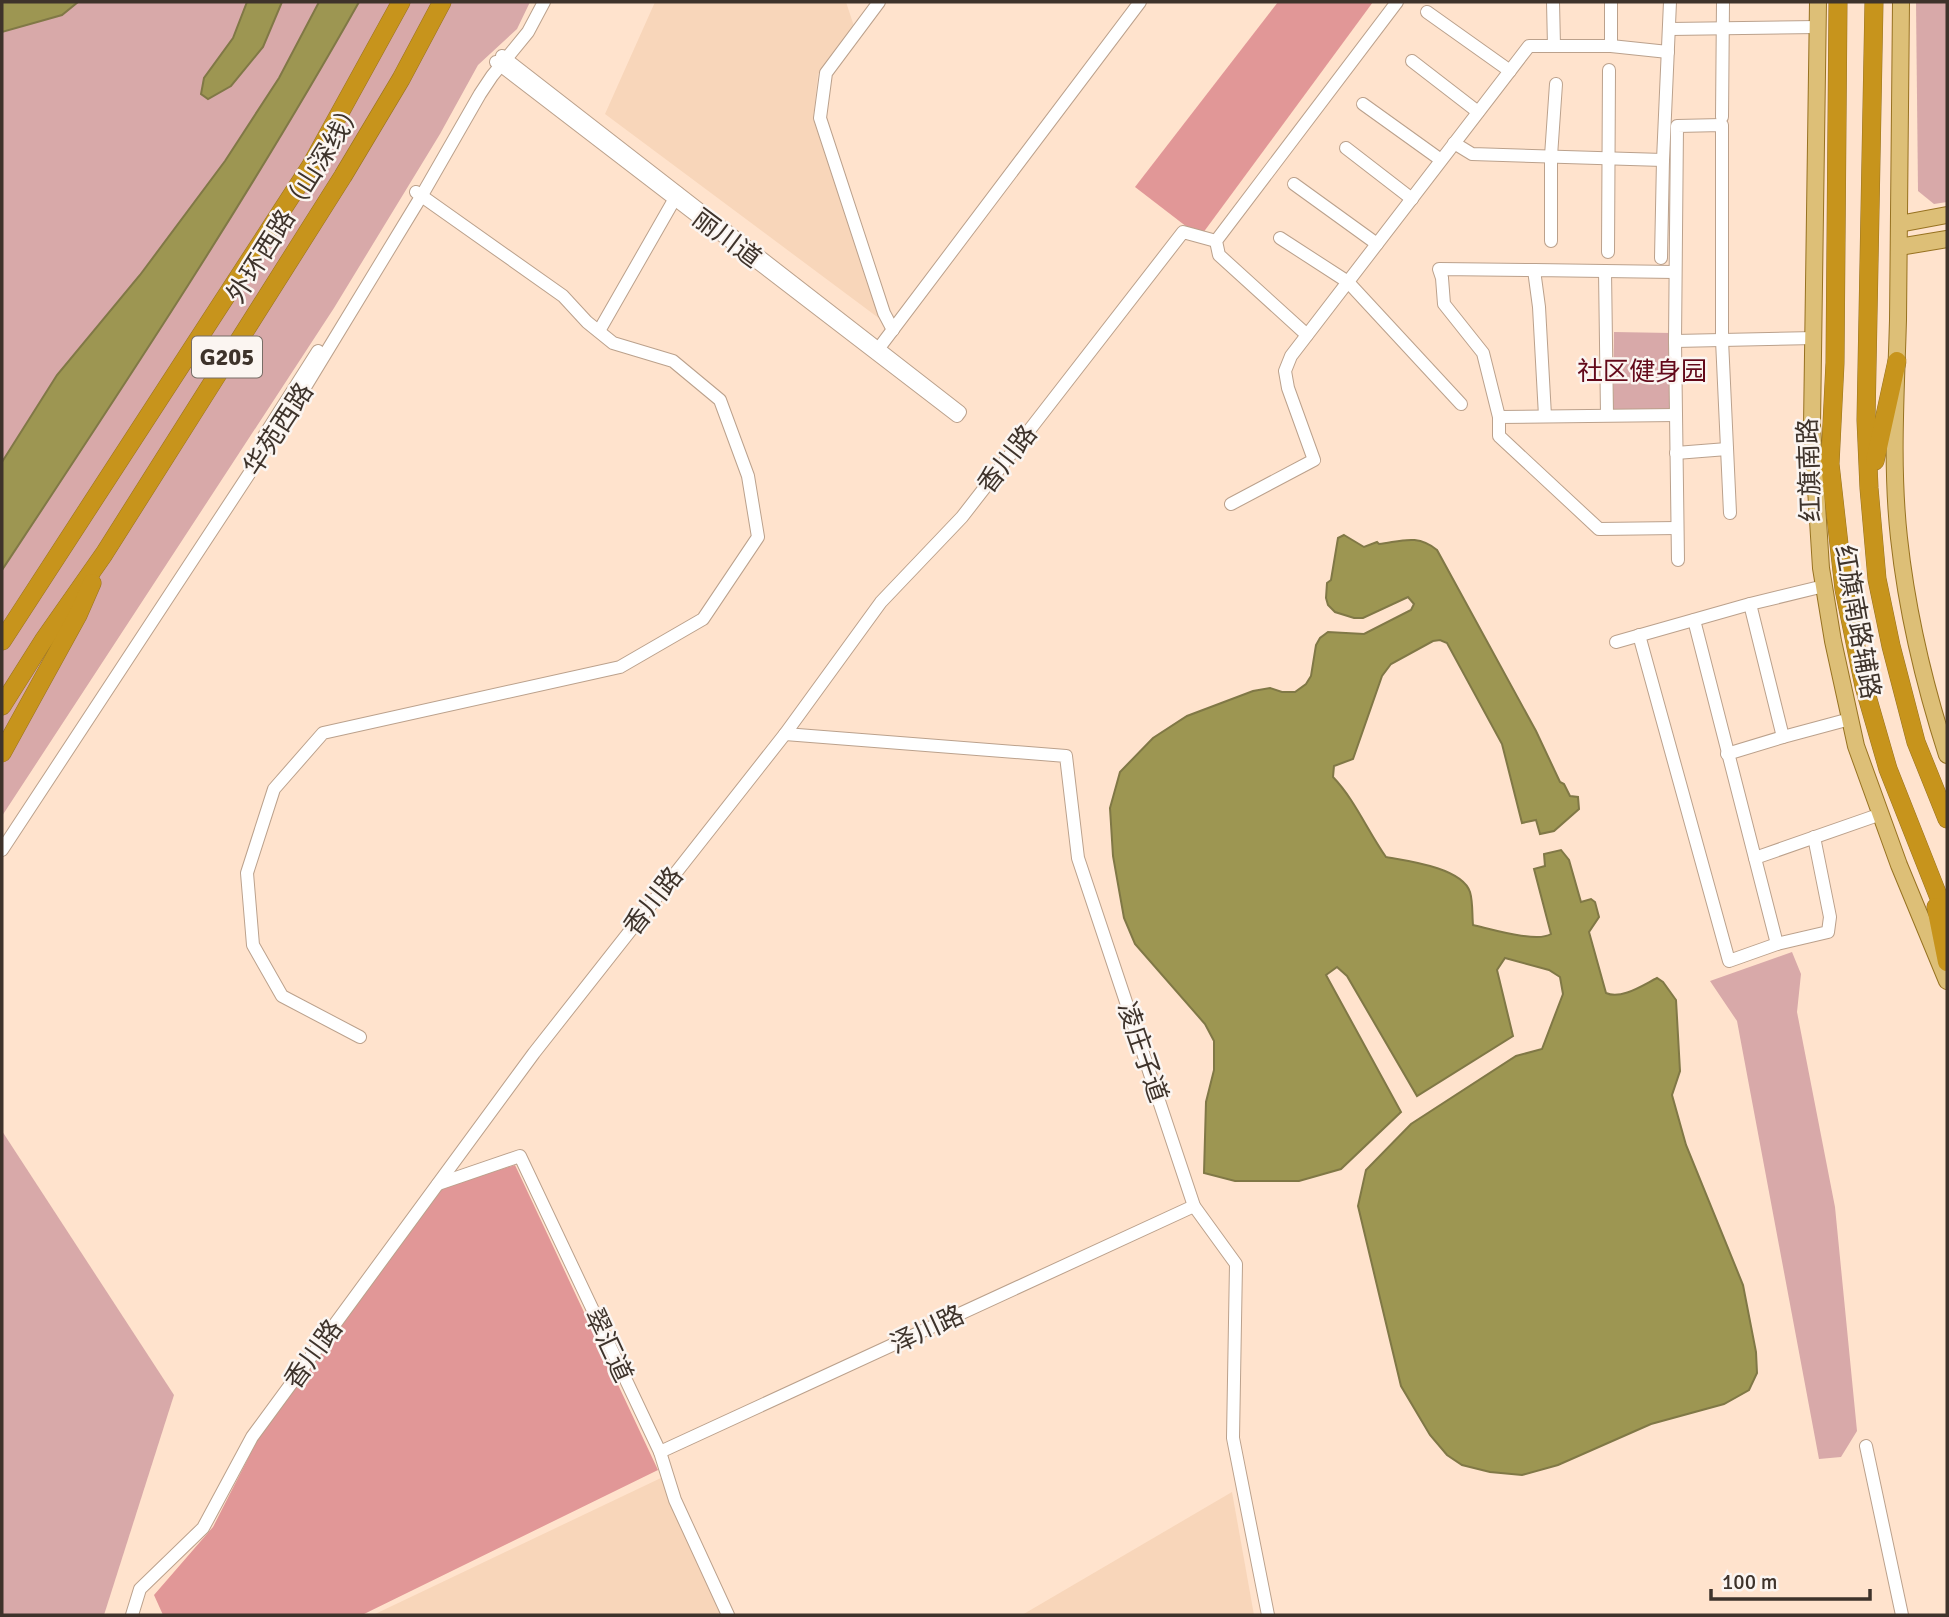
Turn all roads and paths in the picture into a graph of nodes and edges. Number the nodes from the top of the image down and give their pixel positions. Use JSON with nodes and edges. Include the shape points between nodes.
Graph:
{"nodes":[{"id":1,"x":401,"y":2,"type":"edge"},
{"id":2,"x":442,"y":2,"type":"edge"},
{"id":3,"x":542,"y":2,"type":"edge"},
{"id":4,"x":865,"y":2,"type":"edge"},
{"id":5,"x":879,"y":2,"type":"edge"},
{"id":6,"x":1140,"y":2,"type":"edge"},
{"id":7,"x":1397,"y":2,"type":"edge"},
{"id":8,"x":1553,"y":2,"type":"edge"},
{"id":9,"x":1611,"y":2,"type":"edge"},
{"id":10,"x":1670,"y":2,"type":"edge"},
{"id":11,"x":1723,"y":2,"type":"edge"},
{"id":12,"x":1818,"y":2,"type":"edge"},
{"id":13,"x":1838,"y":2,"type":"edge"},
{"id":14,"x":1874,"y":2,"type":"edge"},
{"id":15,"x":1901,"y":2,"type":"edge"},
{"id":16,"x":1427,"y":12,"type":"dead end"},
{"id":17,"x":869,"y":15,"type":"junction"},
{"id":18,"x":1818,"y":27,"type":"junction"},
{"id":19,"x":1723,"y":28,"type":"junction"},
{"id":20,"x":1670,"y":29,"type":"junction"},
{"id":21,"x":1554,"y":46,"type":"junction"},
{"id":22,"x":1611,"y":46,"type":"junction"},
{"id":23,"x":1668,"y":52,"type":"junction"},
{"id":24,"x":501,"y":60,"type":"junction"},
{"id":25,"x":1412,"y":61,"type":"dead end"},
{"id":26,"x":1609,"y":70,"type":"dead end"},
{"id":27,"x":1510,"y":71,"type":"junction"},
{"id":28,"x":1556,"y":84,"type":"dead end"},
{"id":29,"x":1363,"y":104,"type":"dead end"},
{"id":30,"x":1478,"y":112,"type":"junction"},
{"id":31,"x":1722,"y":117,"type":"dead end"},
{"id":32,"x":1454,"y":144,"type":"junction"},
{"id":33,"x":1346,"y":148,"type":"dead end"},
{"id":34,"x":1551,"y":156,"type":"junction"},
{"id":35,"x":1608,"y":158,"type":"junction"},
{"id":36,"x":1441,"y":160,"type":"junction"},
{"id":37,"x":1663,"y":160,"type":"junction"},
{"id":38,"x":1294,"y":184,"type":"dead end"},
{"id":39,"x":419,"y":194,"type":"junction"},
{"id":40,"x":677,"y":195,"type":"junction"},
{"id":41,"x":1412,"y":199,"type":"junction"},
{"id":42,"x":1947,"y":215,"type":"edge"},
{"id":43,"x":1899,"y":224,"type":"junction"},
{"id":44,"x":1280,"y":238,"type":"dead end"},
{"id":45,"x":1947,"y":239,"type":"edge"},
{"id":46,"x":1551,"y":240,"type":"dead end"},
{"id":47,"x":1216,"y":241,"type":"junction"},
{"id":48,"x":1377,"y":244,"type":"junction"},
{"id":49,"x":1899,"y":247,"type":"junction"},
{"id":50,"x":1608,"y":252,"type":"dead end"},
{"id":51,"x":1661,"y":258,"type":"dead end"},
{"id":52,"x":1534,"y":270,"type":"junction"},
{"id":53,"x":1605,"y":271,"type":"junction"},
{"id":54,"x":1675,"y":272,"type":"junction"},
{"id":55,"x":1348,"y":282,"type":"junction"},
{"id":56,"x":893,"y":330,"type":"junction"},
{"id":57,"x":599,"y":331,"type":"junction"},
{"id":58,"x":1307,"y":335,"type":"junction"},
{"id":59,"x":1815,"y":338,"type":"junction"},
{"id":60,"x":1723,"y":340,"type":"junction"},
{"id":61,"x":1675,"y":341,"type":"junction"},
{"id":62,"x":877,"y":350,"type":"junction"},
{"id":63,"x":1897,"y":361,"type":"junction"},
{"id":64,"x":1461,"y":404,"type":"dead end"},
{"id":65,"x":959,"y":414,"type":"dead end"},
{"id":66,"x":1606,"y":415,"type":"junction"},
{"id":67,"x":1676,"y":415,"type":"junction"},
{"id":68,"x":1545,"y":416,"type":"junction"},
{"id":69,"x":1499,"y":417,"type":"junction"},
{"id":70,"x":1727,"y":449,"type":"junction"},
{"id":71,"x":1676,"y":453,"type":"junction"},
{"id":72,"x":1869,"y":488,"type":"junction"},
{"id":73,"x":1231,"y":504,"type":"dead end"},
{"id":74,"x":1730,"y":513,"type":"dead end"},
{"id":75,"x":1677,"y":528,"type":"junction"},
{"id":76,"x":104,"y":554,"type":"junction"},
{"id":77,"x":1678,"y":561,"type":"dead end"},
{"id":78,"x":1824,"y":586,"type":"junction"},
{"id":79,"x":1750,"y":604,"type":"junction"},
{"id":80,"x":1693,"y":620,"type":"junction"},
{"id":81,"x":1639,"y":635,"type":"junction"},
{"id":82,"x":2,"y":641,"type":"edge"},
{"id":83,"x":1616,"y":642,"type":"dead end"},
{"id":84,"x":2,"y":706,"type":"edge"},
{"id":85,"x":1850,"y":719,"type":"junction"},
{"id":86,"x":785,"y":734,"type":"junction"},
{"id":87,"x":1783,"y":737,"type":"junction"},
{"id":88,"x":2,"y":753,"type":"edge"},
{"id":89,"x":1727,"y":754,"type":"junction"},
{"id":90,"x":1947,"y":755,"type":"edge"},
{"id":91,"x":1881,"y":814,"type":"junction"},
{"id":92,"x":1947,"y":819,"type":"edge"},
{"id":93,"x":1814,"y":837,"type":"junction"},
{"id":94,"x":2,"y":838,"type":"edge"},
{"id":95,"x":2,"y":850,"type":"edge"},
{"id":96,"x":1755,"y":858,"type":"junction"},
{"id":97,"x":1928,"y":869,"type":"junction"},
{"id":98,"x":1947,"y":918,"type":"edge"},
{"id":99,"x":1777,"y":944,"type":"junction"},
{"id":100,"x":1947,"y":962,"type":"edge"},
{"id":101,"x":1947,"y":981,"type":"edge"},
{"id":102,"x":360,"y":1037,"type":"dead end"},
{"id":103,"x":437,"y":1185,"type":"junction"},
{"id":104,"x":1194,"y":1206,"type":"junction"},
{"id":105,"x":1866,"y":1446,"type":"dead end"},
{"id":106,"x":660,"y":1452,"type":"junction"},
{"id":107,"x":132,"y":1615,"type":"edge"},
{"id":108,"x":728,"y":1615,"type":"edge"},
{"id":109,"x":1268,"y":1615,"type":"edge"},
{"id":110,"x":1902,"y":1615,"type":"edge"}],
"edges":[{"from":1,"to":82,"type":"highway","name":"外环西路（山深线）","number":"G205","via":[[310,167]]},
{"from":2,"to":76,"type":"highway","name":"外环西路（山深线）","number":"G205","via":[[343,176]]},
{"from":3,"to":24,"type":"street","name":"华苑西路"},
{"from":4,"to":17,"type":"street"},
{"from":5,"to":17,"type":"street"},
{"from":6,"to":56,"type":"street"},
{"from":7,"to":47,"type":"street"},
{"from":8,"to":21,"type":"street"},
{"from":9,"to":22,"type":"street"},
{"from":10,"to":20,"type":"street"},
{"from":11,"to":19,"type":"street"},
{"from":12,"to":18,"type":"main road","name":"红旗南路辅路"},
{"from":13,"to":97,"type":"highway","name":"红旗南路","via":[[1830,464],[1844,589],[1864,686],[1888,769]]},
{"from":14,"to":72,"type":"highway","via":[[1866,420]]},
{"from":15,"to":43,"type":"main road","name":"红旗南路辅路"},
{"from":16,"to":27,"type":"street"},
{"from":17,"to":56,"type":"street","via":[[825,73],[820,118]]},
{"from":18,"to":19,"type":"street"},
{"from":18,"to":59,"type":"main road","name":"红旗南路辅路"},
{"from":19,"to":20,"type":"street"},
{"from":19,"to":31,"type":"street"},
{"from":20,"to":23,"type":"street"},
{"from":21,"to":22,"type":"street"},
{"from":21,"to":27,"type":"street","via":[[1529,46]]},
{"from":22,"to":23,"type":"street"},
{"from":23,"to":37,"type":"street"},
{"from":24,"to":39,"type":"street","name":"华苑西路","via":[[466,106]]},
{"from":24,"to":40,"type":"street","name":"丽川道"},
{"from":25,"to":30,"type":"street"},
{"from":26,"to":35,"type":"street"},
{"from":27,"to":30,"type":"street"},
{"from":28,"to":34,"type":"street"},
{"from":29,"to":36,"type":"street"},
{"from":30,"to":32,"type":"street"},
{"from":32,"to":34,"type":"street","via":[[1472,154]]},
{"from":32,"to":36,"type":"street"},
{"from":33,"to":41,"type":"street"},
{"from":34,"to":35,"type":"street"},
{"from":34,"to":46,"type":"street"},
{"from":35,"to":37,"type":"street"},
{"from":35,"to":50,"type":"street"},
{"from":36,"to":41,"type":"street"},
{"from":37,"to":51,"type":"street"},
{"from":38,"to":48,"type":"street"},
{"from":39,"to":57,"type":"street","via":[[563,296]]},
{"from":39,"to":94,"type":"street","name":"华苑西路"},
{"from":39,"to":95,"type":"street","name":"华苑西路","via":[[293,407]]},
{"from":40,"to":57,"type":"street"},
{"from":40,"to":62,"type":"street","name":"丽川道"},
{"from":41,"to":48,"type":"street"},
{"from":42,"to":43,"type":"main road"},
{"from":43,"to":49,"type":"main road","name":"红旗南路辅路"},
{"from":44,"to":55,"type":"street"},
{"from":45,"to":49,"type":"main road"},
{"from":47,"to":58,"type":"street","via":[[1219,255]]},
{"from":47,"to":86,"type":"street","name":"香川路","via":[[1183,232],[962,517],[881,602]]},
{"from":48,"to":55,"type":"street"},
{"from":49,"to":63,"type":"main road","name":"红旗南路辅路"},
{"from":52,"to":53,"type":"street"},
{"from":52,"to":68,"type":"street"},
{"from":52,"to":69,"type":"street","via":[[1439,269],[1444,304],[1483,353]]},
{"from":53,"to":54,"type":"street"},
{"from":53,"to":66,"type":"street"},
{"from":54,"to":60,"type":"street","via":[[1676,126],[1722,125]]},
{"from":54,"to":61,"type":"street"},
{"from":55,"to":58,"type":"street"},
{"from":55,"to":64,"type":"street"},
{"from":56,"to":62,"type":"street"},
{"from":57,"to":102,"type":"street","via":[[613,343],[673,361],[720,400],[748,476],[758,537],[703,619],[620,667],[323,733],[274,789],[247,873],[253,945],[282,996]]},
{"from":58,"to":73,"type":"street","via":[[1285,371],[1314,460]]},
{"from":59,"to":60,"type":"street"},
{"from":59,"to":78,"type":"main road","name":"红旗南路辅路","via":[[1812,425]]},
{"from":60,"to":61,"type":"street"},
{"from":60,"to":70,"type":"street"},
{"from":61,"to":67,"type":"street"},
{"from":62,"to":65,"type":"street","name":"丽川道"},
{"from":63,"to":72,"type":"highway"},
{"from":63,"to":90,"type":"main road","name":"红旗南路辅路","via":[[1899,537],[1916,644]]},
{"from":66,"to":67,"type":"street"},
{"from":66,"to":68,"type":"street"},
{"from":67,"to":71,"type":"street"},
{"from":68,"to":69,"type":"street"},
{"from":69,"to":75,"type":"street","via":[[1499,436],[1599,529]]},
{"from":70,"to":71,"type":"street"},
{"from":70,"to":74,"type":"street"},
{"from":71,"to":75,"type":"street"},
{"from":72,"to":92,"type":"highway","via":[[1877,579],[1891,646],[1916,742]]},
{"from":75,"to":77,"type":"street"},
{"from":76,"to":84,"type":"highway","name":"外环西路（山深线）","number":"G205"},
{"from":76,"to":88,"type":"highway","via":[[78,615]]},
{"from":78,"to":79,"type":"street"},
{"from":78,"to":85,"type":"main road","name":"红旗南路辅路"},
{"from":79,"to":80,"type":"street"},
{"from":79,"to":87,"type":"street"},
{"from":80,"to":81,"type":"street"},
{"from":80,"to":89,"type":"street"},
{"from":81,"to":83,"type":"street"},
{"from":81,"to":99,"type":"street","via":[[1729,961]]},
{"from":85,"to":87,"type":"street"},
{"from":85,"to":91,"type":"main road","name":"红旗南路辅路"},
{"from":86,"to":103,"type":"street","name":"香川路","via":[[534,1052]]},
{"from":86,"to":104,"type":"street","name":"凌庄子道","via":[[1066,756],[1078,858]]},
{"from":87,"to":89,"type":"street"},
{"from":89,"to":96,"type":"street"},
{"from":91,"to":93,"type":"street"},
{"from":91,"to":101,"type":"main road","name":"红旗南路辅路"},
{"from":93,"to":96,"type":"street"},
{"from":93,"to":99,"type":"street","via":[[1830,917],[1828,932]]},
{"from":96,"to":99,"type":"street"},
{"from":97,"to":98,"type":"highway","name":"红旗南路"},
{"from":97,"to":100,"type":"highway"},
{"from":103,"to":106,"type":"street","name":"翠汇道","via":[[520,1156]]},
{"from":103,"to":107,"type":"street","name":"香川路","via":[[252,1437],[203,1528],[140,1589]]},
{"from":104,"to":106,"type":"street","name":"泽川路"},
{"from":104,"to":109,"type":"street","name":"凌庄子道","via":[[1236,1264],[1233,1438]]},
{"from":105,"to":110,"type":"street"},
{"from":106,"to":108,"type":"street","name":"翠汇道","via":[[675,1500]]}]}
